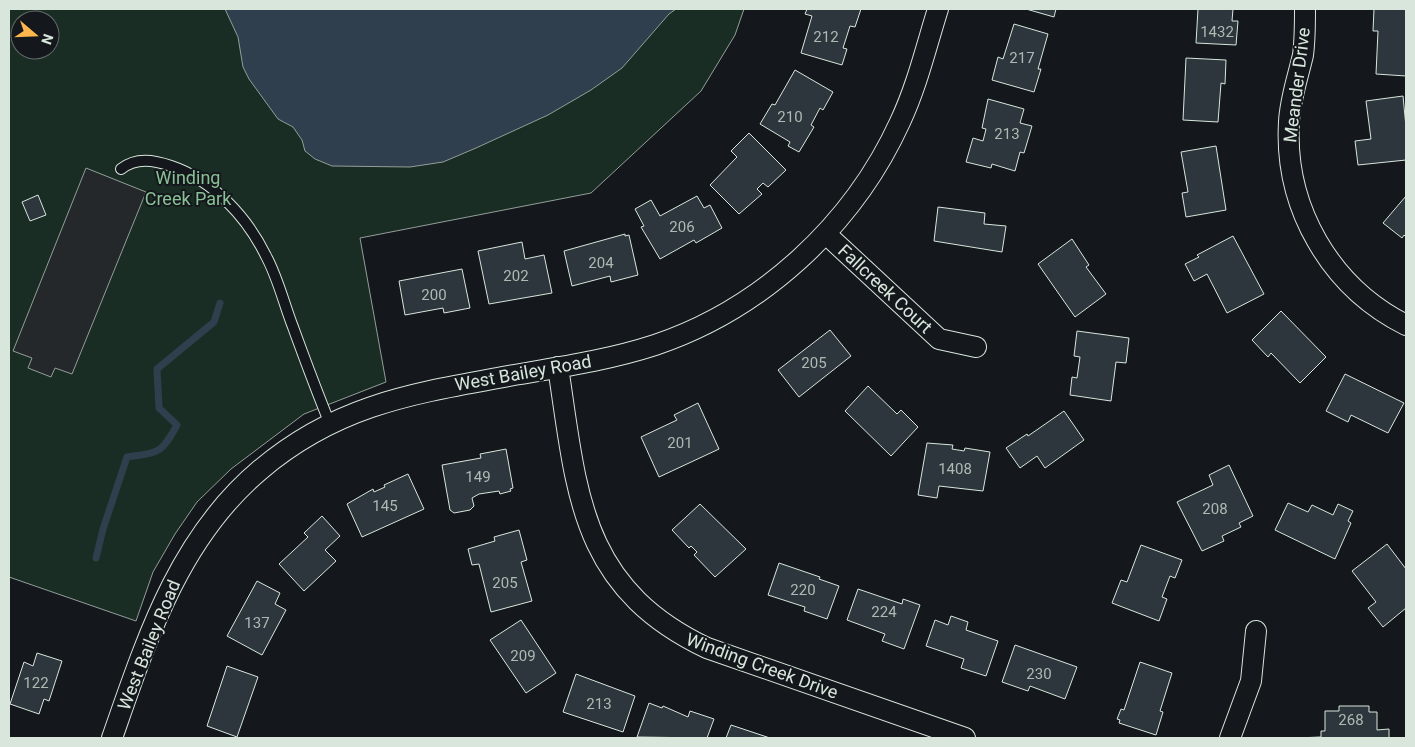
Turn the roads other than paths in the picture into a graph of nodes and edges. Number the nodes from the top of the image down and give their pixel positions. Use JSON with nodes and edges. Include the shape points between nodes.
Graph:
{"nodes":[{"id":1,"x":938,"y":9,"type":"edge"},
{"id":2,"x":1305,"y":9,"type":"edge"},
{"id":3,"x":121,"y":169,"type":"dead end"},
{"id":4,"x":826,"y":234,"type":"junction"},
{"id":5,"x":1406,"y":325,"type":"edge"},
{"id":6,"x":976,"y":347,"type":"dead end"},
{"id":7,"x":558,"y":367,"type":"junction"},
{"id":8,"x":330,"y":424,"type":"junction"},
{"id":9,"x":1256,"y":631,"type":"dead end"},
{"id":10,"x":112,"y":738,"type":"edge"},
{"id":11,"x":965,"y":738,"type":"edge"},
{"id":12,"x":1230,"y":738,"type":"edge"}],
"edges":[{"from":1,"to":4,"type":"street","name":"West Bailey Road","via":[[901,122],[870,177]]},
{"from":2,"to":5,"type":"street","name":"Meander Drive","via":[[1303,54],[1289,121],[1290,160],[1300,204],[1318,244],[1340,274],[1368,301]]},
{"from":3,"to":8,"type":"lane","via":[[130,162],[142,160],[178,168],[211,188],[242,219],[267,256]]},
{"from":4,"to":6,"type":"street","name":"Fallcreek Court","via":[[939,339]]},
{"from":4,"to":7,"type":"street","name":"West Bailey Road","via":[[774,281],[704,325],[654,345]]},
{"from":7,"to":8,"type":"street","name":"West Bailey Road","via":[[427,390],[363,409]]},
{"from":7,"to":11,"type":"street","name":"Winding Creek Drive","via":[[576,478],[598,550],[618,581],[647,610],[679,635],[707,648]]},
{"from":8,"to":10,"type":"street","name":"West Bailey Road","via":[[260,470],[224,507],[193,548],[156,616]]},
{"from":9,"to":12,"type":"street","via":[[1250,681]]}]}
